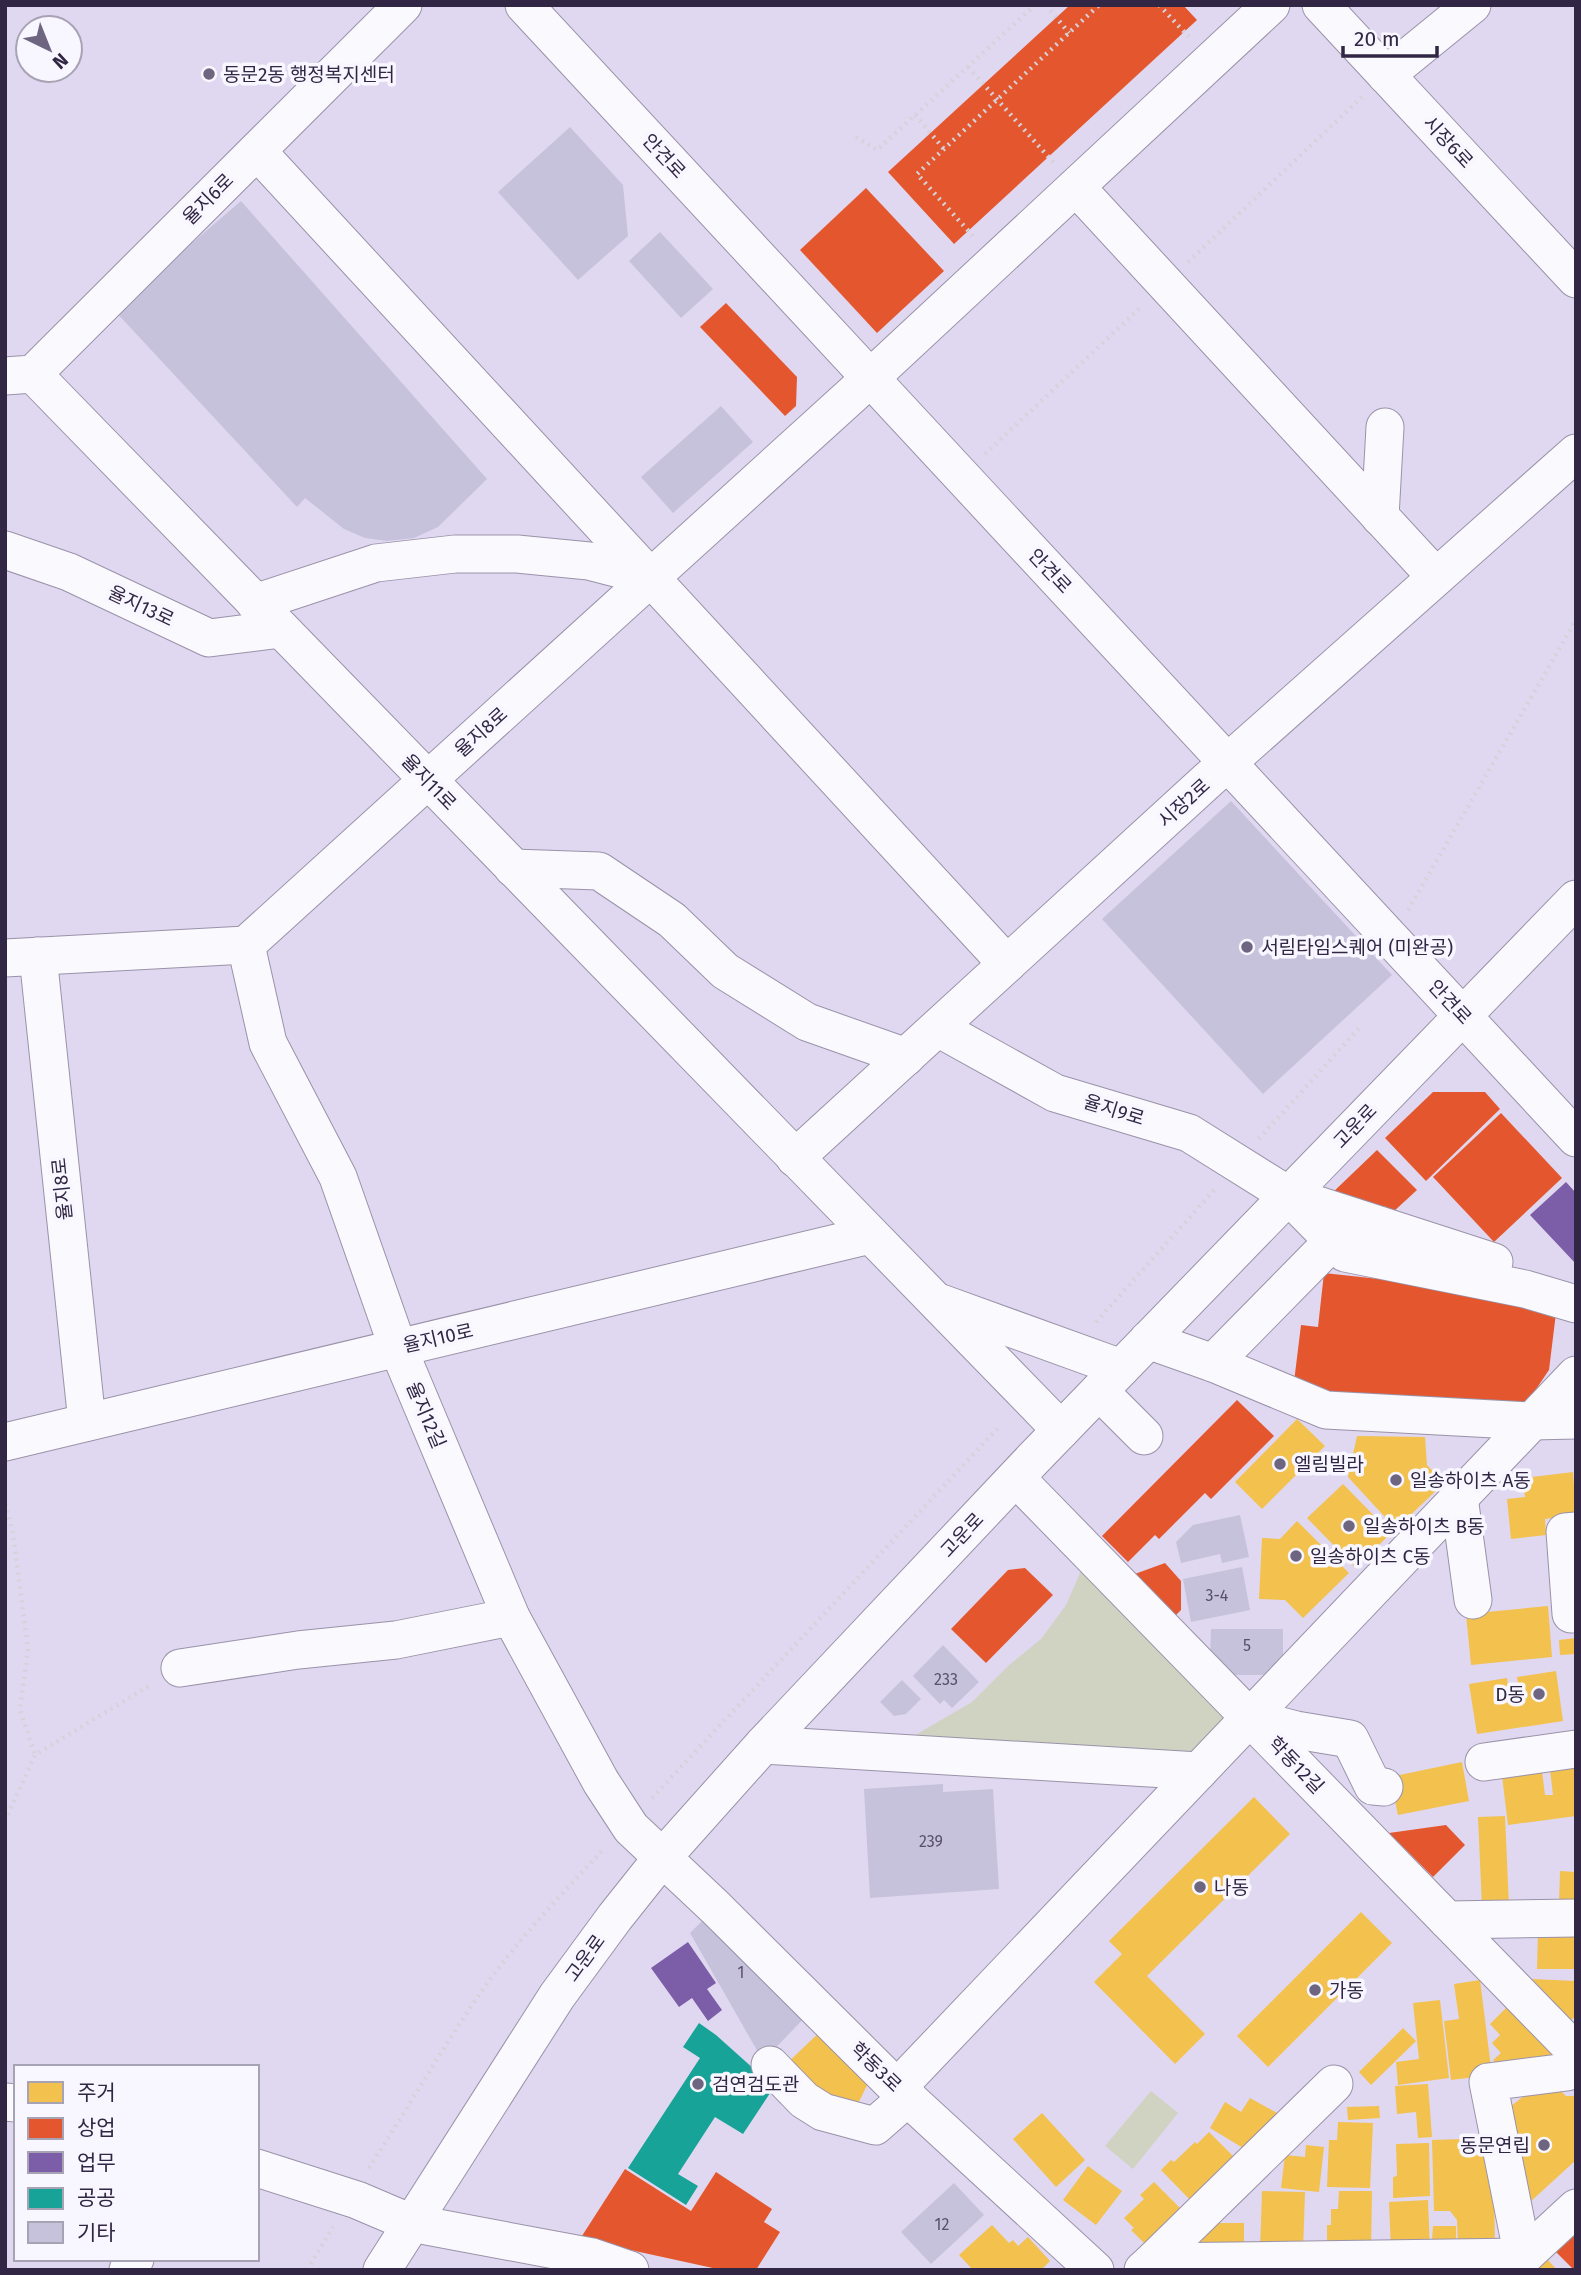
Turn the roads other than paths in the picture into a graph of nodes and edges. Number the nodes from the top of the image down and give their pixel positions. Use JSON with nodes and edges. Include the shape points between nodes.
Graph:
{"nodes":[{"id":1,"x":403,"y":5,"type":"edge"},
{"id":2,"x":523,"y":5,"type":"edge"},
{"id":3,"x":1270,"y":5,"type":"edge"},
{"id":4,"x":1321,"y":5,"type":"edge"},
{"id":5,"x":1472,"y":5,"type":"edge"},
{"id":6,"x":1386,"y":75,"type":"junction"},
{"id":7,"x":257,"y":151,"type":"junction"},
{"id":8,"x":1076,"y":187,"type":"junction"},
{"id":9,"x":1576,"y":279,"type":"edge"},
{"id":10,"x":19,"y":375,"type":"edge"},
{"id":11,"x":870,"y":378,"type":"junction"},
{"id":12,"x":1385,"y":427,"type":"dead end"},
{"id":13,"x":1576,"y":453,"type":"edge"},
{"id":14,"x":1380,"y":517,"type":"junction"},
{"id":15,"x":5,"y":550,"type":"edge"},
{"id":16,"x":651,"y":577,"type":"junction"},
{"id":17,"x":1436,"y":577,"type":"junction"},
{"id":18,"x":255,"y":603,"type":"junction"},
{"id":19,"x":281,"y":629,"type":"junction"},
{"id":20,"x":1228,"y":763,"type":"junction"},
{"id":21,"x":428,"y":780,"type":"junction"},
{"id":22,"x":513,"y":868,"type":"junction"},
{"id":23,"x":1576,"y":899,"type":"edge"},
{"id":24,"x":246,"y":945,"type":"junction"},
{"id":25,"x":22,"y":957,"type":"edge"},
{"id":26,"x":1007,"y":964,"type":"junction"},
{"id":27,"x":1462,"y":1015,"type":"junction"},
{"id":28,"x":938,"y":1028,"type":"junction"},
{"id":29,"x":906,"y":1057,"type":"junction"},
{"id":30,"x":1576,"y":1138,"type":"edge"},
{"id":31,"x":795,"y":1158,"type":"junction"},
{"id":32,"x":1289,"y":1195,"type":"junction"},
{"id":33,"x":870,"y":1235,"type":"junction"},
{"id":34,"x":1333,"y":1241,"type":"junction"},
{"id":35,"x":1576,"y":1289,"type":"edge"},
{"id":36,"x":934,"y":1300,"type":"junction"},
{"id":37,"x":1576,"y":1304,"type":"edge"},
{"id":38,"x":1148,"y":1340,"type":"junction"},
{"id":39,"x":398,"y":1348,"type":"junction"},
{"id":40,"x":1213,"y":1363,"type":"junction"},
{"id":41,"x":1576,"y":1375,"type":"edge"},
{"id":42,"x":1110,"y":1380,"type":"junction"},
{"id":43,"x":1576,"y":1420,"type":"edge"},
{"id":44,"x":1532,"y":1421,"type":"junction"},
{"id":45,"x":87,"y":1422,"type":"junction"},
{"id":46,"x":1061,"y":1430,"type":"junction"},
{"id":47,"x":1144,"y":1436,"type":"dead end"},
{"id":48,"x":5,"y":1442,"type":"edge"},
{"id":49,"x":1016,"y":1478,"type":"junction"},
{"id":50,"x":1459,"y":1497,"type":"junction"},
{"id":51,"x":1576,"y":1531,"type":"edge"},
{"id":52,"x":1472,"y":1600,"type":"dead end"},
{"id":53,"x":1576,"y":1614,"type":"edge"},
{"id":54,"x":511,"y":1617,"type":"junction"},
{"id":55,"x":180,"y":1668,"type":"road end"},
{"id":56,"x":1250,"y":1718,"type":"junction"},
{"id":57,"x":763,"y":1745,"type":"junction"},
{"id":58,"x":1576,"y":1749,"type":"edge"},
{"id":59,"x":1484,"y":1762,"type":"dead end"},
{"id":60,"x":1199,"y":1771,"type":"junction"},
{"id":61,"x":1384,"y":1787,"type":"dead end"},
{"id":62,"x":662,"y":1858,"type":"junction"},
{"id":63,"x":1576,"y":1918,"type":"edge"},
{"id":64,"x":1447,"y":1920,"type":"junction"},
{"id":65,"x":1571,"y":2062,"type":"edge"},
{"id":66,"x":769,"y":2065,"type":"dead end"},
{"id":67,"x":1334,"y":2084,"type":"dead end"},
{"id":68,"x":902,"y":2093,"type":"junction"},
{"id":69,"x":259,"y":2169,"type":"edge"},
{"id":70,"x":1576,"y":2208,"type":"edge"},
{"id":71,"x":411,"y":2223,"type":"junction"},
{"id":72,"x":1522,"y":2257,"type":"junction"},
{"id":73,"x":1147,"y":2266,"type":"edge"},
{"id":74,"x":382,"y":2270,"type":"edge"},
{"id":75,"x":631,"y":2270,"type":"edge"},
{"id":76,"x":1094,"y":2270,"type":"edge"}],
"edges":[{"from":1,"to":7,"type":"street","name":"율지6로"},
{"from":2,"to":11,"type":"street","name":"안견로"},
{"from":3,"to":8,"type":"street","name":"율지8로"},
{"from":4,"to":6,"type":"street","name":"시장6로"},
{"from":5,"to":6,"type":"street"},
{"from":6,"to":9,"type":"street","name":"시장6로"},
{"from":7,"to":10,"type":"street","name":"율지6로"},
{"from":7,"to":16,"type":"street"},
{"from":8,"to":11,"type":"street","name":"율지8로"},
{"from":8,"to":14,"type":"street"},
{"from":10,"to":18,"type":"street","name":"율지11로"},
{"from":11,"to":16,"type":"street","name":"율지8로"},
{"from":11,"to":20,"type":"street","name":"안견로"},
{"from":12,"to":14,"type":"street"},
{"from":13,"to":17,"type":"street","name":"시장2로"},
{"from":14,"to":17,"type":"street"},
{"from":15,"to":19,"type":"street","name":"율지13로","via":[[69,572],[209,638]]},
{"from":16,"to":18,"type":"street","via":[[589,561],[454,554],[376,563]]},
{"from":16,"to":21,"type":"street","name":"율지8로"},
{"from":16,"to":26,"type":"street"},
{"from":17,"to":20,"type":"street","name":"시장2로"},
{"from":18,"to":19,"type":"street","name":"율지11로"},
{"from":19,"to":21,"type":"street","name":"율지11로"},
{"from":20,"to":26,"type":"street","name":"시장2로"},
{"from":20,"to":27,"type":"street","name":"안견로"},
{"from":21,"to":22,"type":"street","name":"율지11로"},
{"from":21,"to":24,"type":"street","name":"율지8로"},
{"from":22,"to":29,"type":"street","via":[[599,871],[671,920],[724,971],[807,1022]]},
{"from":22,"to":31,"type":"street","name":"율지11로"},
{"from":23,"to":27,"type":"street","name":"고운로"},
{"from":24,"to":25,"type":"street","name":"율지8로"},
{"from":24,"to":39,"type":"street","name":"율지12길","via":[[268,1042],[338,1177]]},
{"from":25,"to":45,"type":"street","name":"율지8로"},
{"from":26,"to":28,"type":"street","name":"시장2로"},
{"from":27,"to":30,"type":"street","name":"안견로"},
{"from":27,"to":32,"type":"street","name":"고운로"},
{"from":28,"to":29,"type":"street","name":"시장2로"},
{"from":28,"to":32,"type":"street","name":"율지9로","via":[[1055,1093],[1189,1133]]},
{"from":29,"to":31,"type":"street","name":"시장2로"},
{"from":31,"to":33,"type":"street","name":"율지11로"},
{"from":32,"to":34,"type":"street"},
{"from":32,"to":35,"type":"street"},
{"from":32,"to":38,"type":"street","name":"고운로"},
{"from":33,"to":36,"type":"street","name":"율지11로"},
{"from":33,"to":39,"type":"street","name":"율지10로"},
{"from":34,"to":37,"type":"street","via":[[1345,1253],[1525,1289]]},
{"from":34,"to":40,"type":"street"},
{"from":36,"to":42,"type":"street"},
{"from":36,"to":46,"type":"street","name":"율지11로"},
{"from":38,"to":40,"type":"street"},
{"from":38,"to":42,"type":"street","name":"고운로"},
{"from":39,"to":45,"type":"street","name":"율지10로"},
{"from":39,"to":54,"type":"street","name":"율지12길"},
{"from":40,"to":44,"type":"street","via":[[1326,1410]]},
{"from":41,"to":44,"type":"street"},
{"from":42,"to":46,"type":"street","name":"고운로"},
{"from":42,"to":47,"type":"street"},
{"from":43,"to":44,"type":"street"},
{"from":44,"to":50,"type":"street"},
{"from":45,"to":48,"type":"street","name":"율지10로"},
{"from":46,"to":49,"type":"street","name":"고운로"},
{"from":49,"to":56,"type":"street","name":"학동12길"},
{"from":49,"to":57,"type":"street","name":"고운로"},
{"from":50,"to":52,"type":"street"},
{"from":50,"to":56,"type":"street"},
{"from":51,"to":53,"type":"street","via":[[1565,1532],[1571,1614]]},
{"from":54,"to":55,"type":"street","via":[[396,1640]]},
{"from":54,"to":62,"type":"street","name":"율지12길","via":[[601,1782],[631,1828]]},
{"from":56,"to":60,"type":"street"},
{"from":56,"to":61,"type":"street","via":[[1350,1739],[1373,1786]]},
{"from":56,"to":64,"type":"street","name":"학동12길"},
{"from":57,"to":60,"type":"street"},
{"from":57,"to":62,"type":"street","name":"고운로"},
{"from":58,"to":59,"type":"street"},
{"from":60,"to":68,"type":"street"},
{"from":62,"to":68,"type":"street","name":"학동3로"},
{"from":62,"to":71,"type":"street","name":"고운로","via":[[558,1996]]},
{"from":63,"to":64,"type":"street"},
{"from":64,"to":65,"type":"street","name":"학동12길"},
{"from":65,"to":72,"type":"street","via":[[1488,2082]]},
{"from":66,"to":68,"type":"street","via":[[823,2112],[875,2126]]},
{"from":67,"to":73,"type":"street"},
{"from":68,"to":76,"type":"street","name":"학동3로"},
{"from":69,"to":71,"type":"street"},
{"from":70,"to":72,"type":"street"},
{"from":71,"to":74,"type":"street","name":"고운로"},
{"from":71,"to":75,"type":"street","via":[[592,2257]]},
{"from":72,"to":73,"type":"street"}]}
